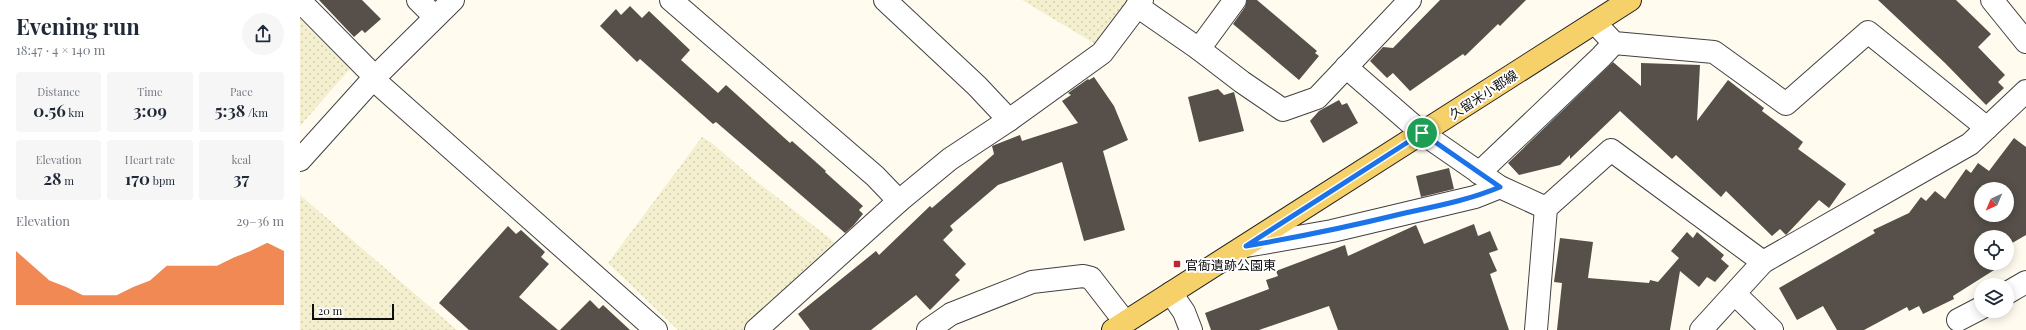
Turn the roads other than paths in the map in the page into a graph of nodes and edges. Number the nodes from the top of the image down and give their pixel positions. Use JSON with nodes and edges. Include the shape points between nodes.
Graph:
{"nodes":[{"id":1,"x":418,"y":0,"type":"edge"},
{"id":2,"x":453,"y":0,"type":"edge"},
{"id":3,"x":671,"y":0,"type":"edge"},
{"id":4,"x":885,"y":0,"type":"edge"},
{"id":5,"x":1235,"y":0,"type":"edge"},
{"id":6,"x":1410,"y":0,"type":"edge"},
{"id":7,"x":1630,"y":0,"type":"edge"},
{"id":8,"x":1992,"y":0,"type":"edge"},
{"id":9,"x":300,"y":1,"type":"edge"},
{"id":10,"x":1139,"y":3,"type":"edge"},
{"id":11,"x":435,"y":17,"type":"junction"},
{"id":12,"x":1595,"y":23,"type":"junction"},
{"id":13,"x":1614,"y":42,"type":"junction"},
{"id":14,"x":2026,"y":42,"type":"edge"},
{"id":15,"x":1199,"y":48,"type":"junction"},
{"id":16,"x":1346,"y":67,"type":"junction"},
{"id":17,"x":374,"y":78,"type":"junction"},
{"id":18,"x":2026,"y":91,"type":"edge"},
{"id":19,"x":1009,"y":120,"type":"junction"},
{"id":20,"x":1987,"y":128,"type":"junction"},
{"id":21,"x":1422,"y":133,"type":"junction"},
{"id":22,"x":300,"y":160,"type":"edge"},
{"id":23,"x":1479,"y":173,"type":"junction"},
{"id":24,"x":1500,"y":187,"type":"junction"},
{"id":25,"x":899,"y":201,"type":"junction"},
{"id":26,"x":1546,"y":208,"type":"junction"},
{"id":27,"x":1246,"y":246,"type":"junction"},
{"id":28,"x":1763,"y":262,"type":"junction"},
{"id":29,"x":2026,"y":282,"type":"edge"},
{"id":30,"x":2014,"y":289,"type":"edge"},
{"id":31,"x":1171,"y":293,"type":"junction"},
{"id":32,"x":1735,"y":294,"type":"junction"},
{"id":33,"x":1974,"y":312,"type":"edge"},
{"id":34,"x":1958,"y":320,"type":"dead end"},
{"id":35,"x":1120,"y":326,"type":"edge"},
{"id":36,"x":656,"y":330,"type":"edge"},
{"id":37,"x":756,"y":330,"type":"edge"},
{"id":38,"x":928,"y":330,"type":"edge"},
{"id":39,"x":1191,"y":330,"type":"edge"},
{"id":40,"x":1536,"y":330,"type":"edge"},
{"id":41,"x":1701,"y":330,"type":"edge"},
{"id":42,"x":1772,"y":330,"type":"edge"}],
"edges":[{"from":1,"to":11,"type":"street"},
{"from":2,"to":11,"type":"street"},
{"from":3,"to":25,"type":"street","via":[[875,176]]},
{"from":4,"to":19,"type":"street","via":[[977,86]]},
{"from":5,"to":15,"type":"street"},
{"from":6,"to":16,"type":"street"},
{"from":7,"to":12,"type":"main road","name":"久留米小郡線"},
{"from":8,"to":14,"type":"street"},
{"from":9,"to":17,"type":"street"},
{"from":10,"to":15,"type":"street"},
{"from":10,"to":19,"type":"street","via":[[1102,53]]},
{"from":11,"to":17,"type":"street"},
{"from":12,"to":13,"type":"street"},
{"from":12,"to":21,"type":"main road","name":"久留米小郡線"},
{"from":13,"to":20,"type":"street","via":[[1714,52],[1786,104],[1868,32]]},
{"from":13,"to":23,"type":"street"},
{"from":15,"to":16,"type":"street","via":[[1283,110],[1317,98]]},
{"from":16,"to":21,"type":"street"},
{"from":17,"to":22,"type":"street"},
{"from":17,"to":36,"type":"street"},
{"from":18,"to":20,"type":"street"},
{"from":19,"to":25,"type":"street","via":[[950,159]]},
{"from":20,"to":28,"type":"street","via":[[1970,144]]},
{"from":21,"to":23,"type":"street"},
{"from":21,"to":27,"type":"main road","name":"久留米小郡線"},
{"from":23,"to":24,"type":"street"},
{"from":24,"to":26,"type":"street"},
{"from":24,"to":27,"type":"street","via":[[1475,197],[1332,231]]},
{"from":25,"to":37,"type":"street"},
{"from":26,"to":28,"type":"street","via":[[1611,150]]},
{"from":26,"to":40,"type":"street"},
{"from":27,"to":31,"type":"main road","name":"久留米小郡線"},
{"from":28,"to":32,"type":"street"},
{"from":29,"to":30,"type":"street"},
{"from":31,"to":35,"type":"main road","name":"久留米小郡線"},
{"from":31,"to":39,"type":"street","via":[[1184,312]]},
{"from":32,"to":41,"type":"street"},
{"from":32,"to":42,"type":"street"},
{"from":33,"to":34,"type":"street"},
{"from":35,"to":38,"type":"street","via":[[1091,278],[1083,276],[1032,282],[951,314]]}]}
